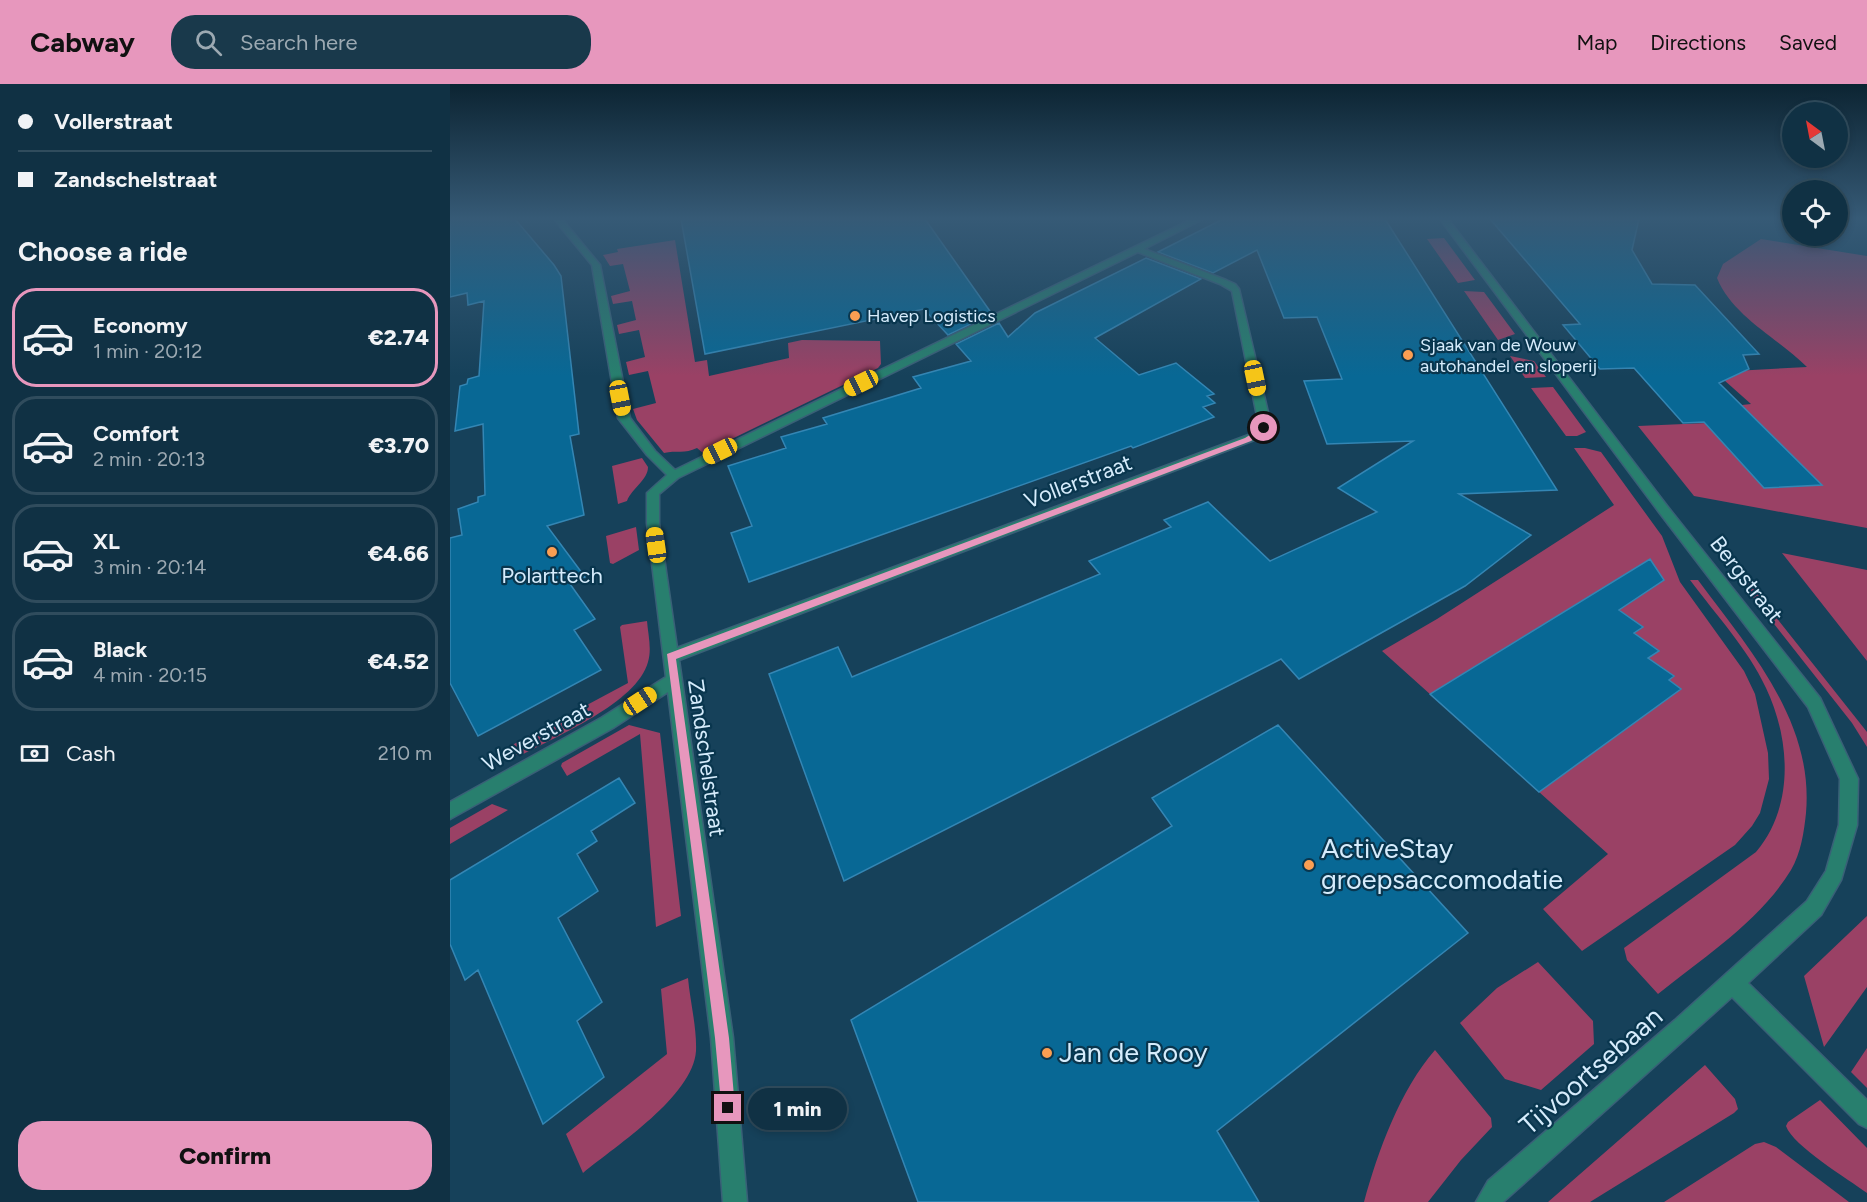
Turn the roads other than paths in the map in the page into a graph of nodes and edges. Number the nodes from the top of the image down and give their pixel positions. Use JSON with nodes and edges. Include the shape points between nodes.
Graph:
{"nodes":[{"id":1,"x":597,"y":271,"type":"edge"},
{"id":2,"x":1092,"y":271,"type":"edge"},
{"id":3,"x":1195,"y":271,"type":"edge"},
{"id":4,"x":1483,"y":271,"type":"edge"},
{"id":5,"x":674,"y":475,"type":"junction"},
{"id":6,"x":671,"y":657,"type":"junction"},
{"id":7,"x":674,"y":680,"type":"junction"},
{"id":8,"x":450,"y":811,"type":"edge"},
{"id":9,"x":1732,"y":982,"type":"junction"},
{"id":10,"x":1867,"y":1116,"type":"edge"},
{"id":11,"x":735,"y":1202,"type":"edge"},
{"id":12,"x":1488,"y":1202,"type":"edge"}],
"edges":[{"from":1,"to":5,"type":"street","via":[[624,418]]},
{"from":2,"to":5,"type":"street"},
{"from":3,"to":6,"type":"street","name":"Vollerstraat","via":[[1236,291],[1264,421],[1258,435]]},
{"from":4,"to":9,"type":"street","name":"Bergstraat","via":[[1814,703],[1849,779],[1848,825],[1834,874],[1814,908]]},
{"from":5,"to":6,"type":"street","name":"Zandschelstraat","via":[[653,493],[653,523]]},
{"from":6,"to":7,"type":"street","name":"Zandschelstraat"},
{"from":7,"to":8,"type":"street","name":"Weverstraat","via":[[607,723]]},
{"from":7,"to":11,"type":"street","name":"Zandschelstraat","via":[[722,1038]]},
{"from":9,"to":10,"type":"street"},
{"from":9,"to":12,"type":"street","name":"Tijvoortsebaan"}]}
